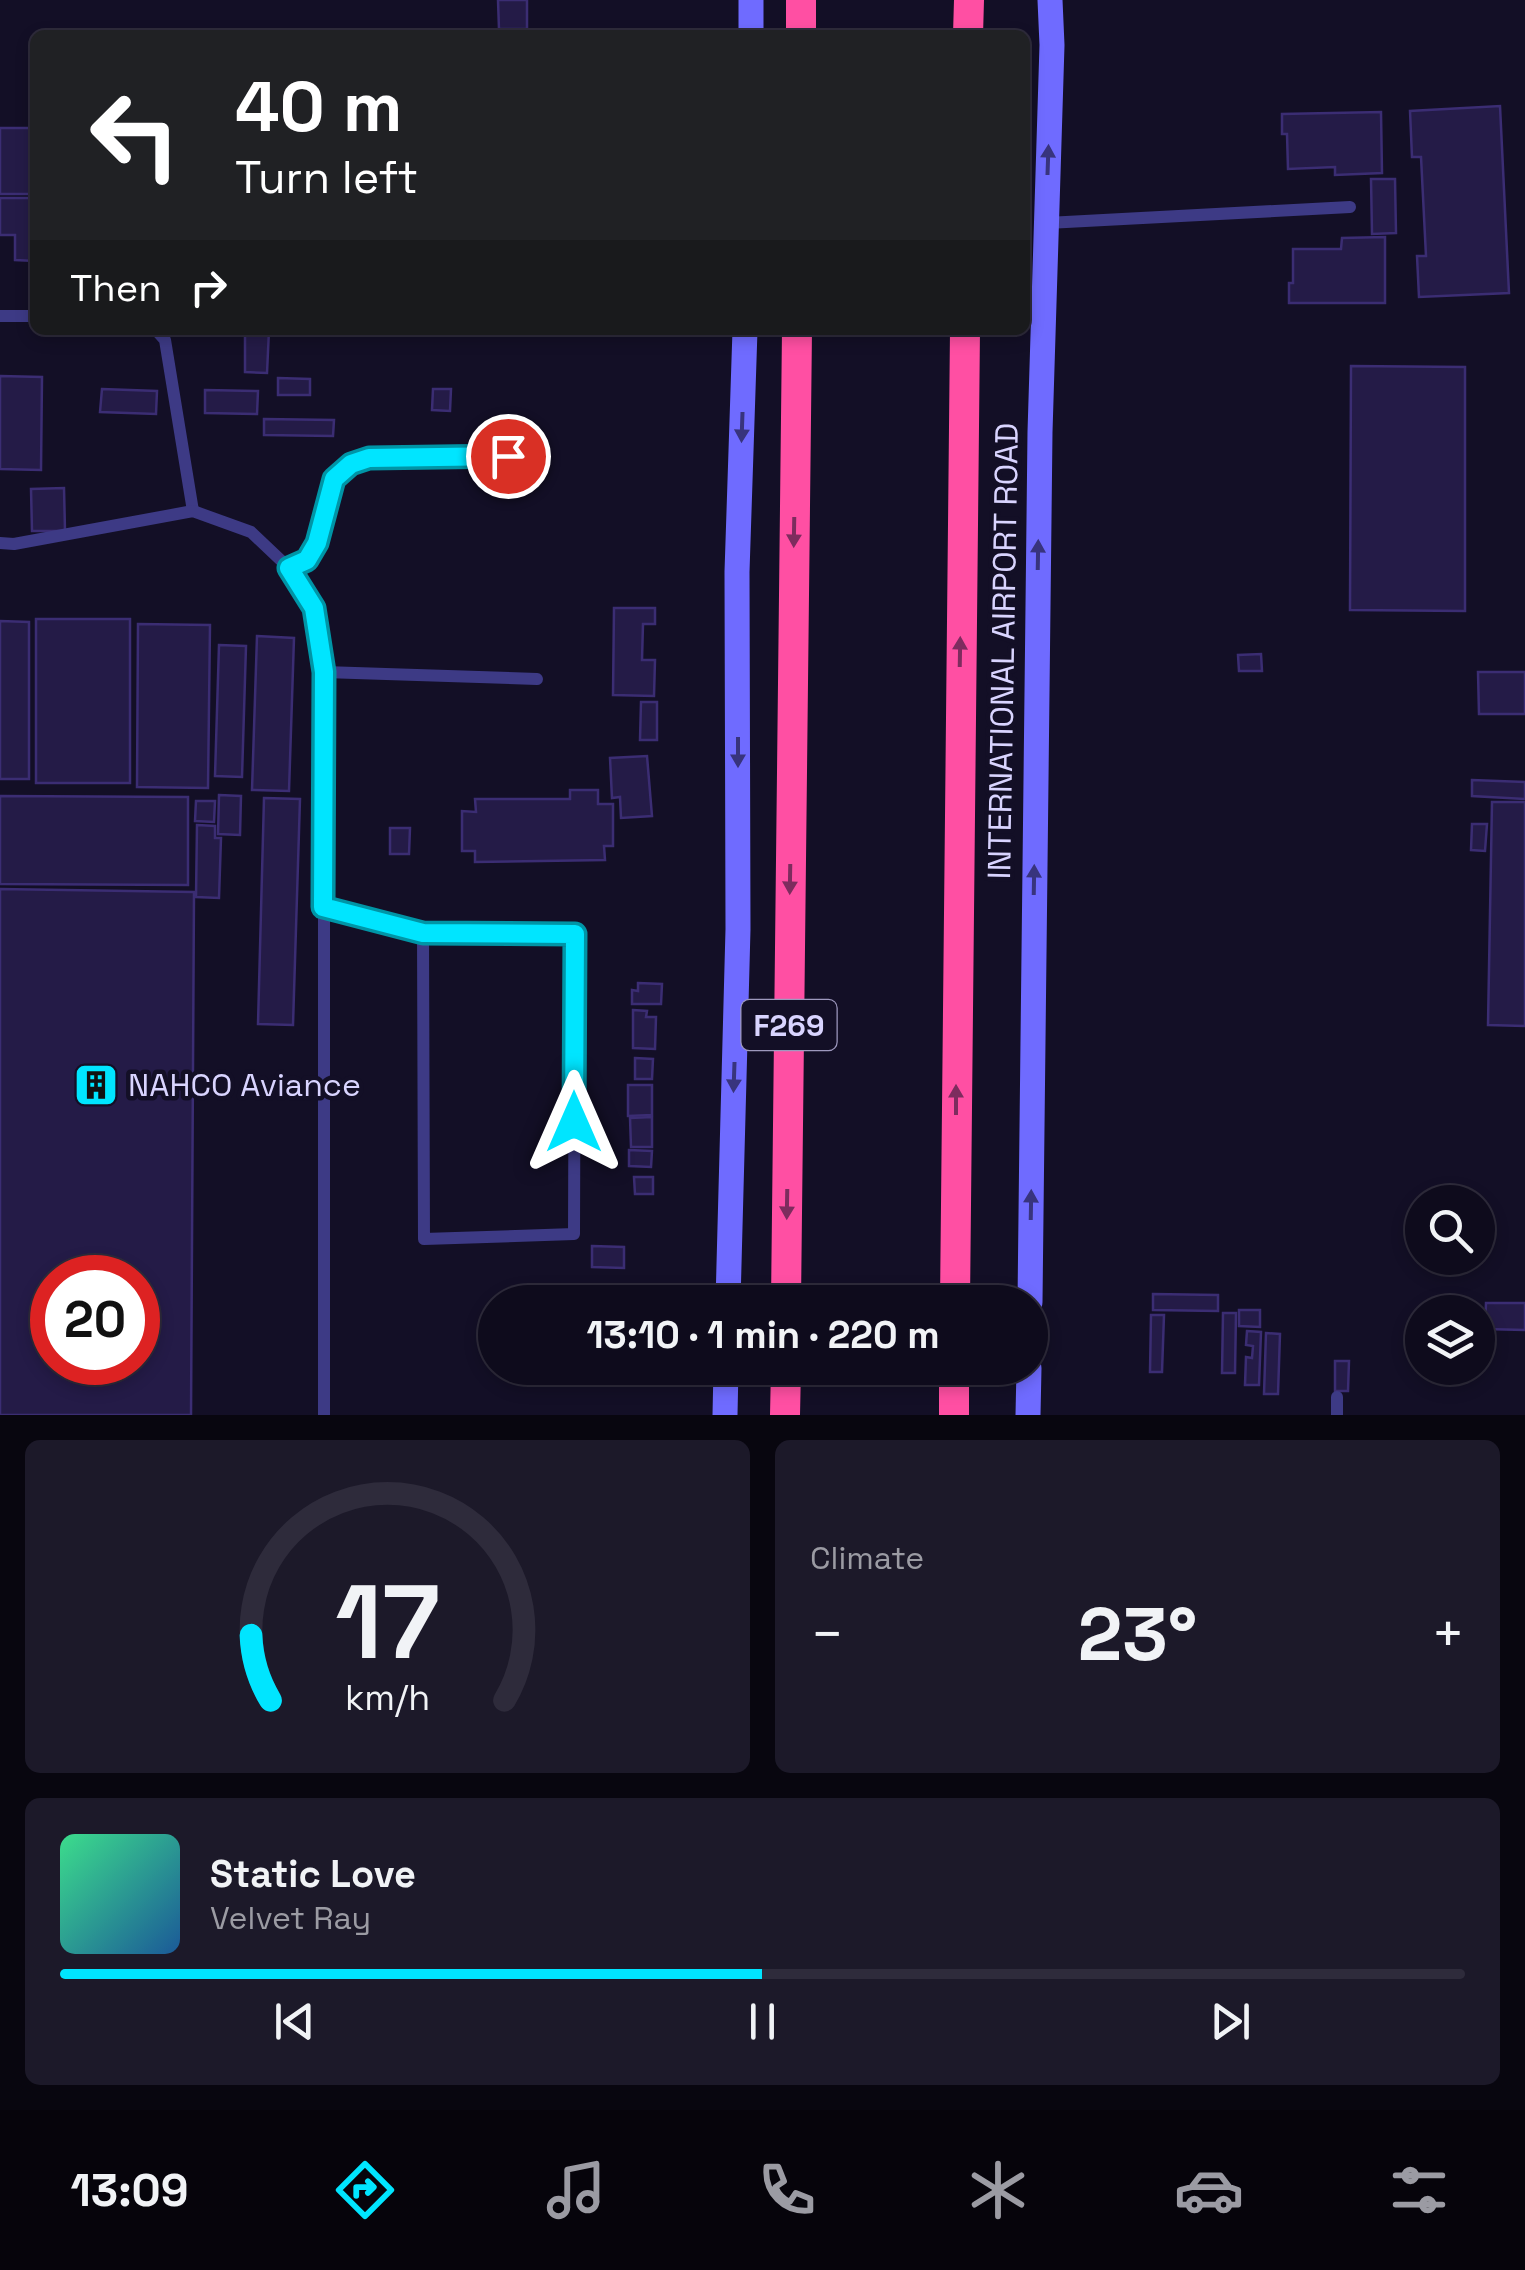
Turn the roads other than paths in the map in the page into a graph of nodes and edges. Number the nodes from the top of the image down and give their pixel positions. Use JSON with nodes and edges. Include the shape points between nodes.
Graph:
{"nodes":[{"id":1,"x":752,"y":0,"type":"edge"},
{"id":2,"x":801,"y":0,"type":"edge"},
{"id":3,"x":969,"y":0,"type":"edge"},
{"id":4,"x":1050,"y":0,"type":"edge"},
{"id":5,"x":751,"y":30,"type":"edge"},
{"id":6,"x":801,"y":30,"type":"edge"},
{"id":7,"x":968,"y":30,"type":"edge"},
{"id":8,"x":1350,"y":207,"type":"dead end"},
{"id":9,"x":1047,"y":223,"type":"junction"},
{"id":10,"x":0,"y":316,"type":"edge"},
{"id":11,"x":30,"y":316,"type":"edge"},
{"id":12,"x":160,"y":335,"type":"edge"},
{"id":13,"x":745,"y":335,"type":"edge"},
{"id":14,"x":797,"y":335,"type":"edge"},
{"id":15,"x":964,"y":335,"type":"edge"},
{"id":16,"x":508,"y":456,"type":"dead end"},
{"id":17,"x":192,"y":511,"type":"junction"},
{"id":18,"x":0,"y":543,"type":"edge"},
{"id":19,"x":289,"y":568,"type":"junction"},
{"id":20,"x":324,"y":672,"type":"junction"},
{"id":21,"x":538,"y":679,"type":"dead end"},
{"id":22,"x":323,"y":907,"type":"junction"},
{"id":23,"x":423,"y":933,"type":"junction"},
{"id":24,"x":728,"y":1285,"type":"edge"},
{"id":25,"x":786,"y":1285,"type":"edge"},
{"id":26,"x":955,"y":1285,"type":"edge"},
{"id":27,"x":1030,"y":1285,"type":"edge"},
{"id":28,"x":726,"y":1385,"type":"edge"},
{"id":29,"x":786,"y":1385,"type":"edge"},
{"id":30,"x":954,"y":1385,"type":"edge"},
{"id":31,"x":1029,"y":1385,"type":"edge"},
{"id":32,"x":1337,"y":1397,"type":"dead end"},
{"id":33,"x":324,"y":1415,"type":"edge"},
{"id":34,"x":725,"y":1415,"type":"edge"},
{"id":35,"x":785,"y":1415,"type":"edge"},
{"id":36,"x":954,"y":1415,"type":"edge"},
{"id":37,"x":1028,"y":1415,"type":"edge"},
{"id":38,"x":1336,"y":1415,"type":"edge"}],
"edges":[{"from":1,"to":5,"type":"main road"},
{"from":2,"to":6,"type":"highway"},
{"from":3,"to":7,"type":"highway"},
{"from":9,"to":4,"type":"main road","name":"INTERNATIONAL AIRPORT ROAD","one_way":true},
{"from":8,"to":9,"type":"lane"},
{"from":27,"to":9,"type":"main road","name":"INTERNATIONAL AIRPORT ROAD","one_way":true},
{"from":10,"to":11,"type":"lane"},
{"from":12,"to":17,"type":"lane"},
{"from":13,"to":24,"type":"main road","one_way":true},
{"from":14,"to":25,"type":"highway","number":"F269","one_way":true},
{"from":26,"to":15,"type":"highway","name":"INTERNATIONAL AIRPORT ROAD","one_way":true},
{"from":16,"to":19,"type":"lane","via":[[369,458],[351,464],[334,479],[307,560]]},
{"from":17,"to":18,"type":"lane"},
{"from":17,"to":19,"type":"lane","via":[[251,532]]},
{"from":19,"to":20,"type":"lane","via":[[314,608]]},
{"from":20,"to":21,"type":"lane"},
{"from":20,"to":22,"type":"lane"},
{"from":22,"to":23,"type":"lane"},
{"from":22,"to":33,"type":"lane"},
{"from":23,"to":23,"type":"lane","via":[[424,1238],[574,1234],[575,934]]},
{"from":28,"to":34,"type":"main road"},
{"from":29,"to":35,"type":"highway"},
{"from":30,"to":36,"type":"highway"},
{"from":31,"to":37,"type":"main road"},
{"from":32,"to":38,"type":"lane"}]}
